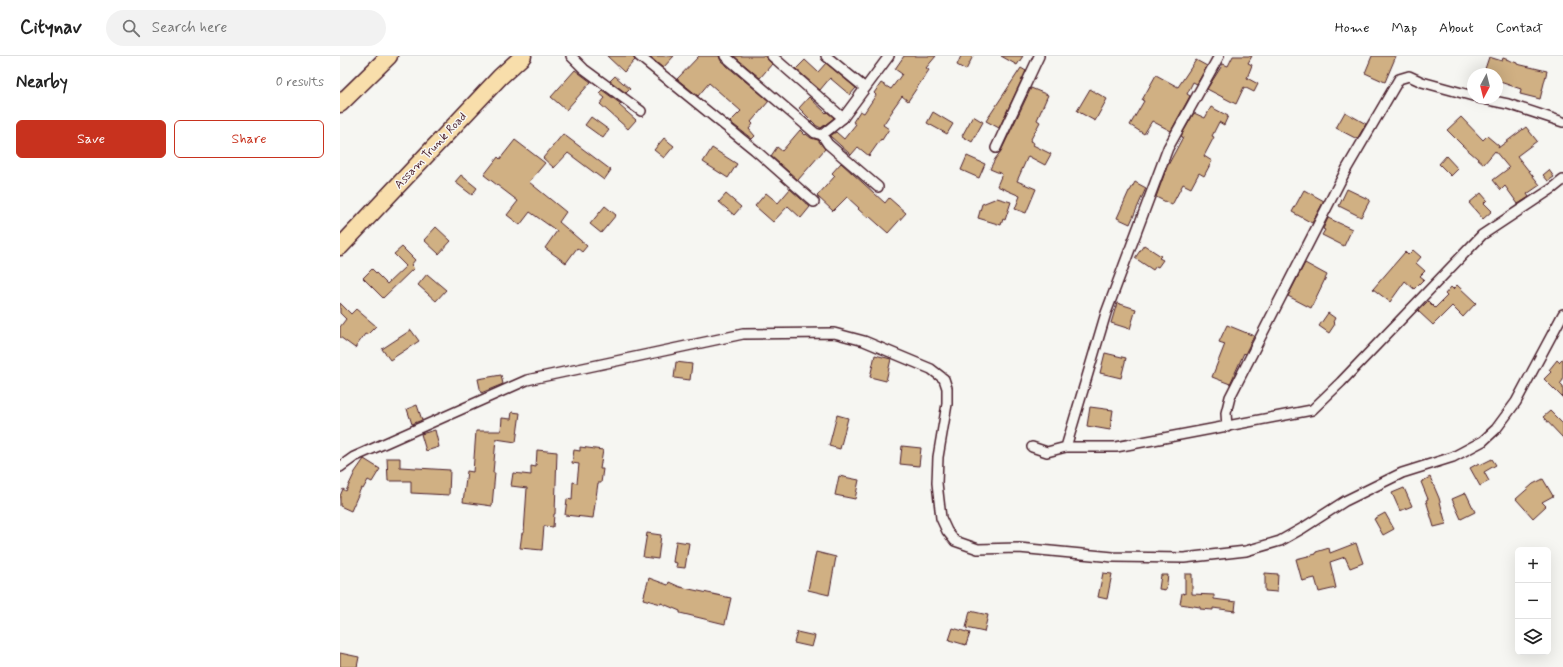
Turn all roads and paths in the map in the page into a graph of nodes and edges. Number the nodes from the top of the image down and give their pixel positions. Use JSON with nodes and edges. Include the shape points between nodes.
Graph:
{"nodes":[{"id":1,"x":389,"y":56,"type":"edge"},
{"id":2,"x":523,"y":56,"type":"edge"},
{"id":3,"x":571,"y":56,"type":"edge"},
{"id":4,"x":639,"y":56,"type":"edge"},
{"id":5,"x":725,"y":56,"type":"edge"},
{"id":6,"x":772,"y":56,"type":"edge"},
{"id":7,"x":826,"y":56,"type":"edge"},
{"id":8,"x":889,"y":56,"type":"edge"},
{"id":9,"x":1039,"y":56,"type":"edge"},
{"id":10,"x":1219,"y":56,"type":"edge"},
{"id":11,"x":865,"y":88,"type":"junction"},
{"id":12,"x":1467,"y":94,"type":"edge"},
{"id":13,"x":1503,"y":103,"type":"edge"},
{"id":14,"x":340,"y":104,"type":"edge"},
{"id":15,"x":640,"y":111,"type":"dead end"},
{"id":16,"x":842,"y":118,"type":"junction"},
{"id":17,"x":1563,"y":122,"type":"edge"},
{"id":18,"x":822,"y":135,"type":"junction"},
{"id":19,"x":996,"y":148,"type":"dead end"},
{"id":20,"x":1563,"y":180,"type":"edge"},
{"id":21,"x":878,"y":187,"type":"dead end"},
{"id":22,"x":814,"y":202,"type":"dead end"},
{"id":23,"x":340,"y":247,"type":"edge"},
{"id":24,"x":1563,"y":314,"type":"edge"},
{"id":25,"x":1227,"y":427,"type":"junction"},
{"id":26,"x":1032,"y":447,"type":"dead end"},
{"id":27,"x":1066,"y":447,"type":"junction"},
{"id":28,"x":340,"y":468,"type":"edge"}],
"edges":[{"from":1,"to":14,"type":"highway"},
{"from":2,"to":23,"type":"highway","name":"Assam Trunk Road","via":[[494,83]]},
{"from":3,"to":15,"type":"street","via":[[584,69]]},
{"from":4,"to":22,"type":"street","via":[[755,150]]},
{"from":5,"to":18,"type":"street","via":[[815,133]]},
{"from":6,"to":16,"type":"street"},
{"from":7,"to":11,"type":"street"},
{"from":8,"to":11,"type":"street"},
{"from":9,"to":19,"type":"street"},
{"from":10,"to":27,"type":"street","via":[[1168,148],[1106,313]]},
{"from":11,"to":16,"type":"street"},
{"from":12,"to":25,"type":"street","via":[[1409,76],[1400,78],[1347,168],[1230,397],[1226,413]]},
{"from":13,"to":17,"type":"street"},
{"from":16,"to":18,"type":"street"},
{"from":18,"to":21,"type":"street","via":[[828,144]]},
{"from":20,"to":25,"type":"street","via":[[1482,235],[1312,410]]},
{"from":24,"to":28,"type":"street","via":[[1516,402],[1496,429],[1483,440],[1453,457],[1402,473],[1345,501],[1280,541],[1246,551],[1184,558],[1113,557],[1019,548],[978,549],[955,541],[941,518],[937,483],[938,457],[947,404],[944,379],[931,369],[864,341],[834,333],[743,334],[527,380],[354,457]]},
{"from":25,"to":27,"type":"street","via":[[1116,447]]},
{"from":26,"to":27,"type":"street","via":[[1047,452]]}]}
